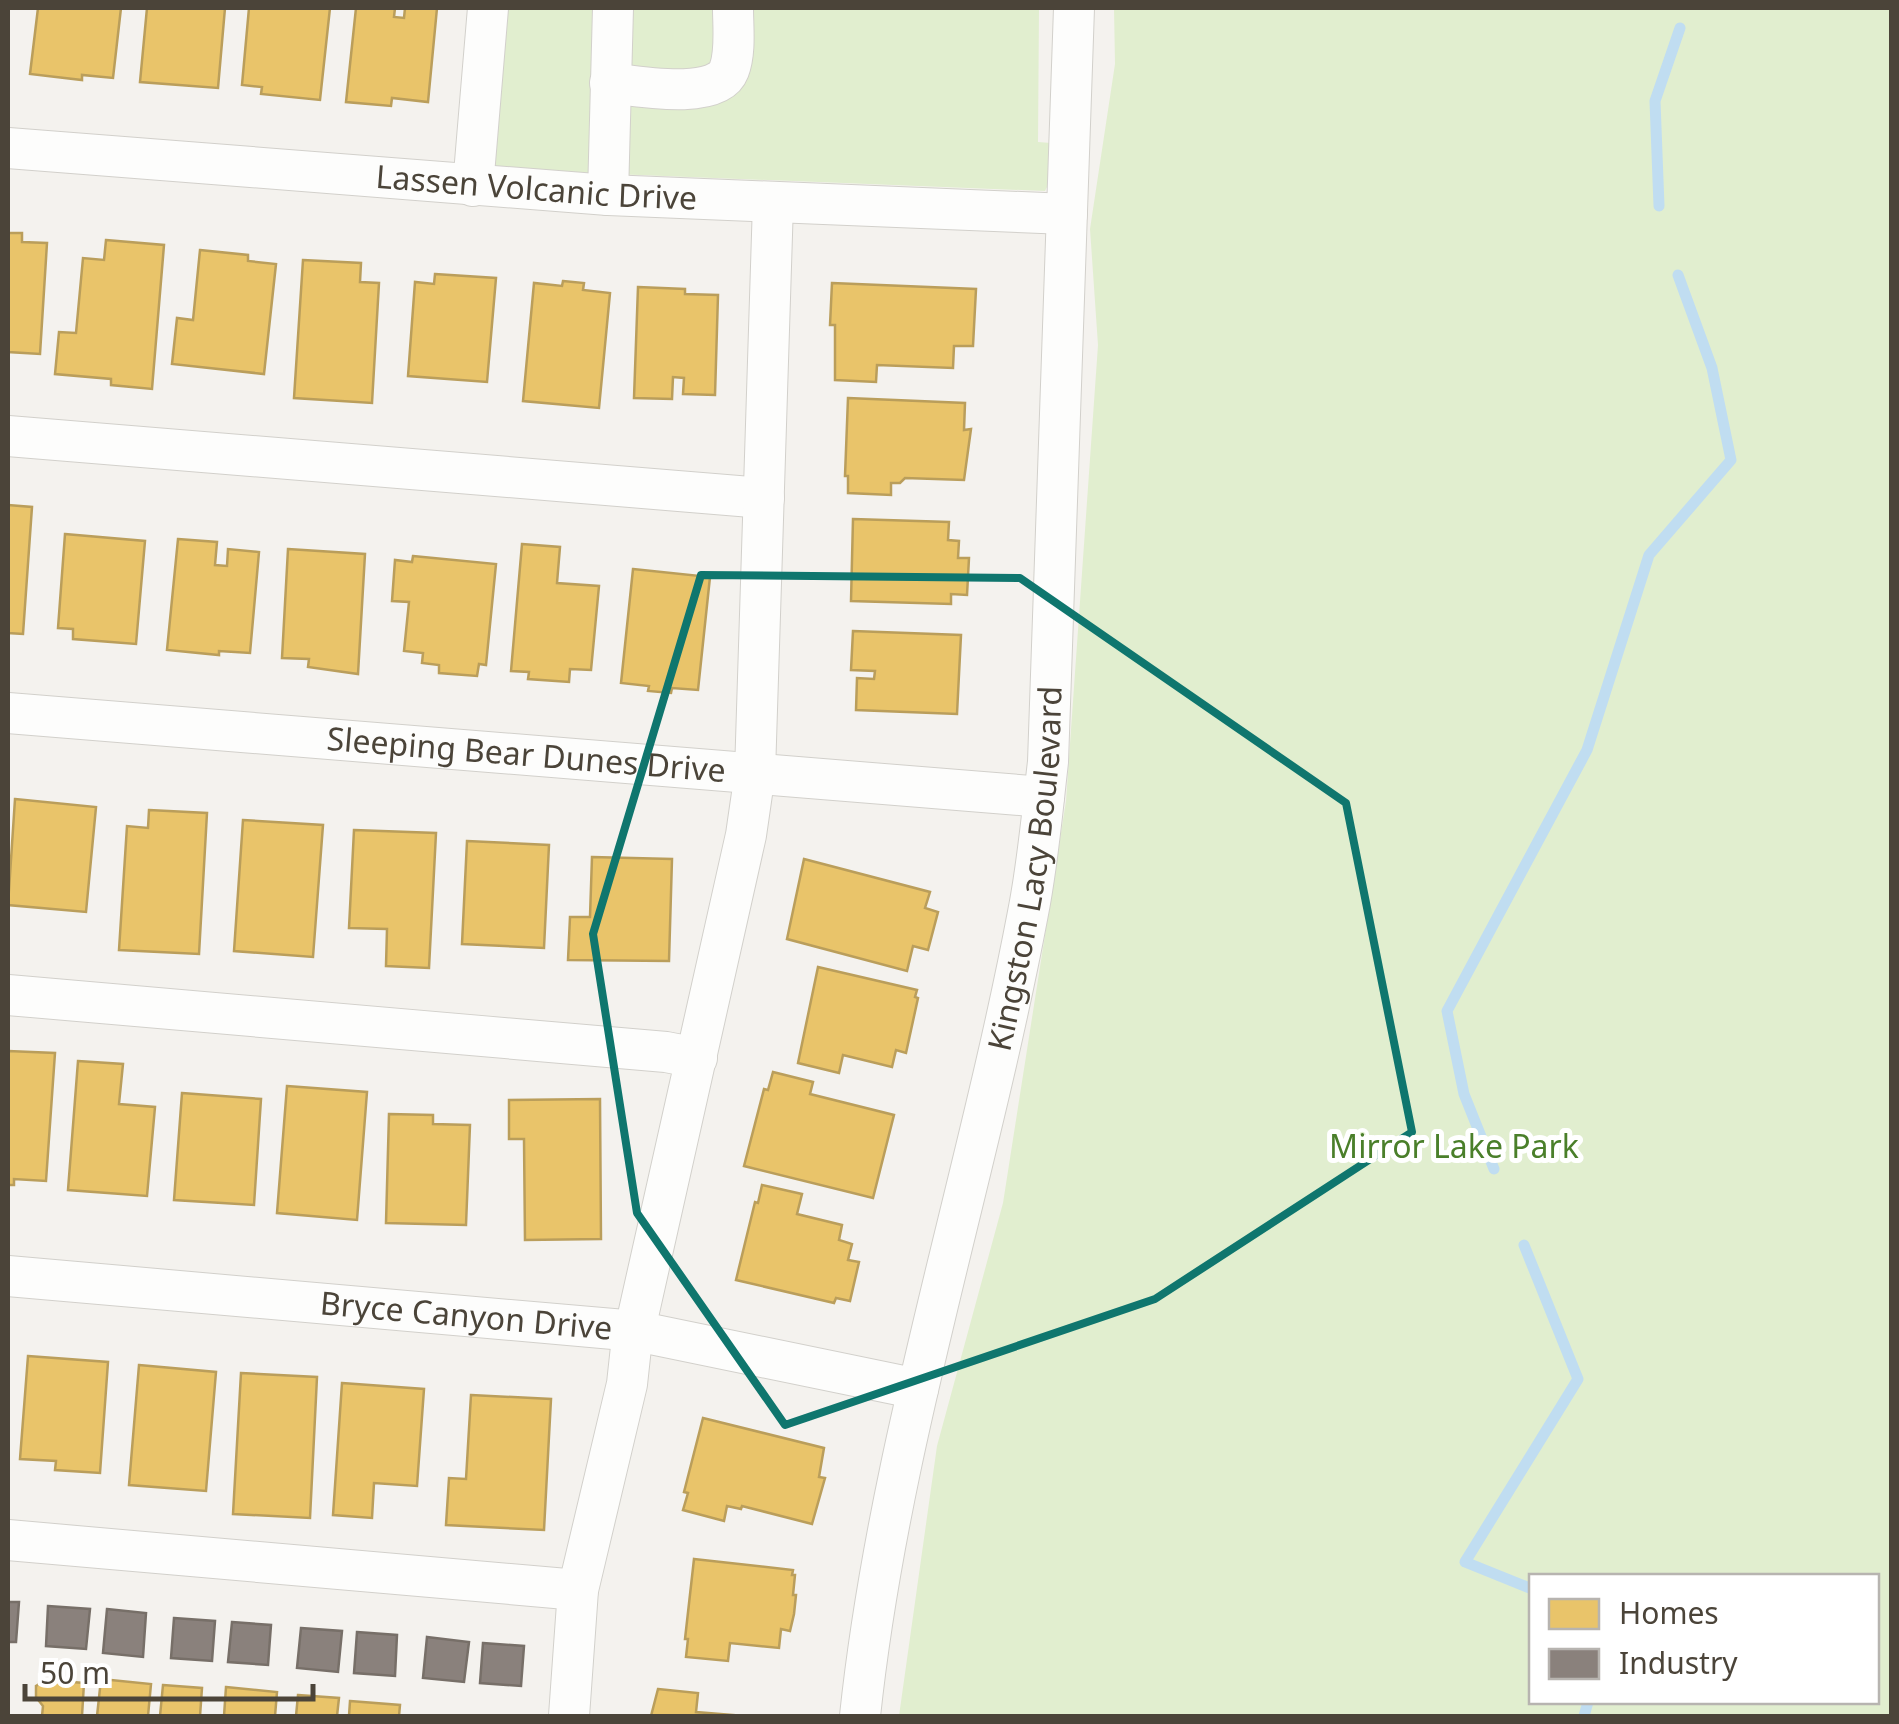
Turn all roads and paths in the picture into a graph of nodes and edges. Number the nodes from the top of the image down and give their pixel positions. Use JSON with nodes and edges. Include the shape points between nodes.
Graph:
{"nodes":[{"id":1,"x":488,"y":8,"type":"edge"},
{"id":2,"x":613,"y":8,"type":"edge"},
{"id":3,"x":733,"y":8,"type":"edge"},
{"id":4,"x":1074,"y":8,"type":"edge"},
{"id":5,"x":610,"y":84,"type":"junction"},
{"id":6,"x":8,"y":148,"type":"edge"},
{"id":7,"x":473,"y":186,"type":"junction"},
{"id":8,"x":608,"y":195,"type":"junction"},
{"id":9,"x":773,"y":203,"type":"junction"},
{"id":10,"x":1068,"y":214,"type":"junction"},
{"id":11,"x":8,"y":436,"type":"edge"},
{"id":12,"x":764,"y":498,"type":"junction"},
{"id":13,"x":8,"y":713,"type":"edge"},
{"id":14,"x":755,"y":773,"type":"junction"},
{"id":15,"x":1044,"y":797,"type":"junction"},
{"id":16,"x":8,"y":995,"type":"edge"},
{"id":17,"x":697,"y":1058,"type":"junction"},
{"id":18,"x":8,"y":1276,"type":"edge"},
{"id":19,"x":636,"y":1331,"type":"junction"},
{"id":20,"x":918,"y":1389,"type":"junction"},
{"id":21,"x":8,"y":1540,"type":"edge"},
{"id":22,"x":578,"y":1590,"type":"junction"},
{"id":23,"x":569,"y":1716,"type":"edge"},
{"id":24,"x":860,"y":1716,"type":"edge"}],
"edges":[{"from":1,"to":7,"type":"street"},
{"from":2,"to":5,"type":"street"},
{"from":3,"to":5,"type":"street","via":[[732,58],[716,84],[687,90]]},
{"from":4,"to":10,"type":"street","name":"Kingston Lacy Boulevard"},
{"from":5,"to":8,"type":"street"},
{"from":6,"to":7,"type":"street","name":"Lassen Volcanic Drive"},
{"from":7,"to":8,"type":"street","name":"Lassen Volcanic Drive"},
{"from":8,"to":9,"type":"street","name":"Lassen Volcanic Drive"},
{"from":9,"to":10,"type":"street","name":"Lassen Volcanic Drive"},
{"from":9,"to":12,"type":"street"},
{"from":10,"to":15,"type":"street","name":"Kingston Lacy Boulevard"},
{"from":11,"to":12,"type":"street"},
{"from":12,"to":14,"type":"street"},
{"from":13,"to":14,"type":"street","name":"Sleeping Bear Dunes Drive"},
{"from":14,"to":15,"type":"street","name":"Sleeping Bear Dunes Drive"},
{"from":14,"to":17,"type":"street"},
{"from":15,"to":20,"type":"street","name":"Kingston Lacy Boulevard","via":[[1029,911]]},
{"from":16,"to":17,"type":"street"},
{"from":17,"to":19,"type":"street"},
{"from":18,"to":19,"type":"street","name":"Bryce Canyon Drive"},
{"from":19,"to":20,"type":"street","name":"Bryce Canyon Drive"},
{"from":19,"to":22,"type":"street"},
{"from":20,"to":24,"type":"street","name":"Kingston Lacy Boulevard","via":[[869,1629]]},
{"from":21,"to":22,"type":"street"},
{"from":22,"to":23,"type":"street"}]}
